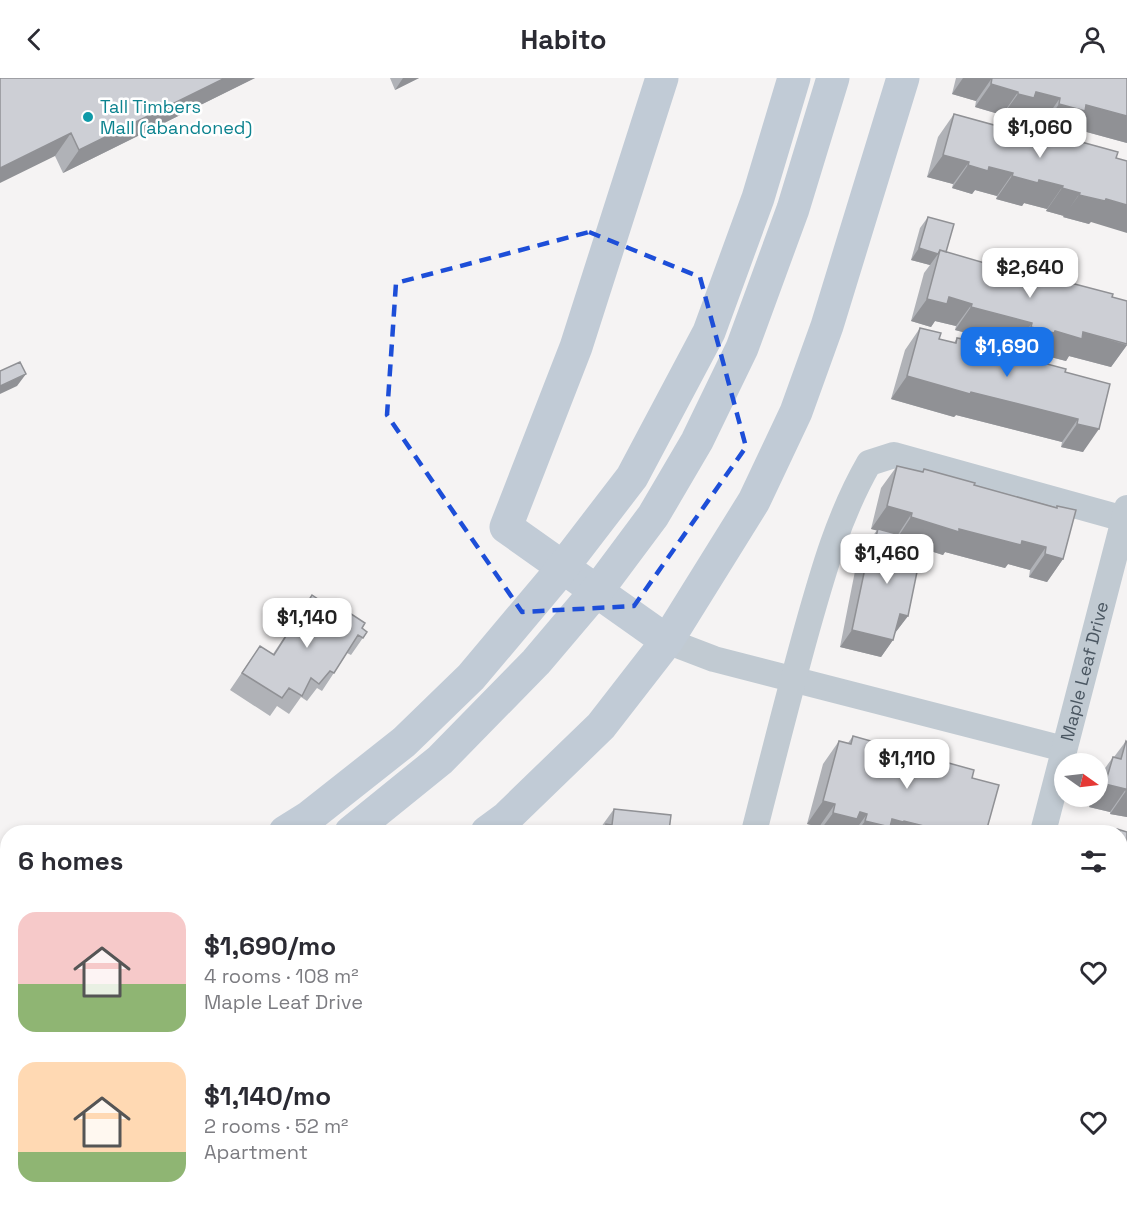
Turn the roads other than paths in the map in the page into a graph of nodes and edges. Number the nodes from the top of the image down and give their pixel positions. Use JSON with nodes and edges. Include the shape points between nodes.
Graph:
{"nodes":[{"id":1,"x":662,"y":78,"type":"edge"},
{"id":2,"x":794,"y":78,"type":"edge"},
{"id":3,"x":833,"y":78,"type":"edge"},
{"id":4,"x":903,"y":78,"type":"edge"},
{"id":5,"x":1126,"y":514,"type":"edge"},
{"id":6,"x":667,"y":641,"type":"junction"},
{"id":7,"x":793,"y":680,"type":"junction"},
{"id":8,"x":1064,"y":749,"type":"junction"},
{"id":9,"x":296,"y":825,"type":"edge"},
{"id":10,"x":360,"y":825,"type":"edge"},
{"id":11,"x":496,"y":825,"type":"edge"},
{"id":12,"x":756,"y":825,"type":"edge"},
{"id":13,"x":1045,"y":825,"type":"edge"}],
"edges":[{"from":1,"to":6,"type":"main road","via":[[576,347],[506,527]]},
{"from":2,"to":9,"type":"main road","bridge":true,"via":[[758,198],[709,332],[632,477],[471,677],[404,742]]},
{"from":3,"to":10,"type":"main road","bridge":true,"via":[[793,209],[742,348],[697,441],[653,516],[536,662],[440,760]]},
{"from":4,"to":6,"type":"main road","via":[[796,412],[754,501]]},
{"from":5,"to":7,"type":"street","via":[[894,455],[869,463],[856,484],[829,551]]},
{"from":5,"to":8,"type":"street","name":"Maple Leaf Drive"},
{"from":6,"to":7,"type":"street","via":[[714,659]]},
{"from":6,"to":11,"type":"main road","via":[[601,726]]},
{"from":7,"to":8,"type":"street"},
{"from":7,"to":12,"type":"street"},
{"from":8,"to":13,"type":"street","name":"Maple Leaf Drive"}]}
